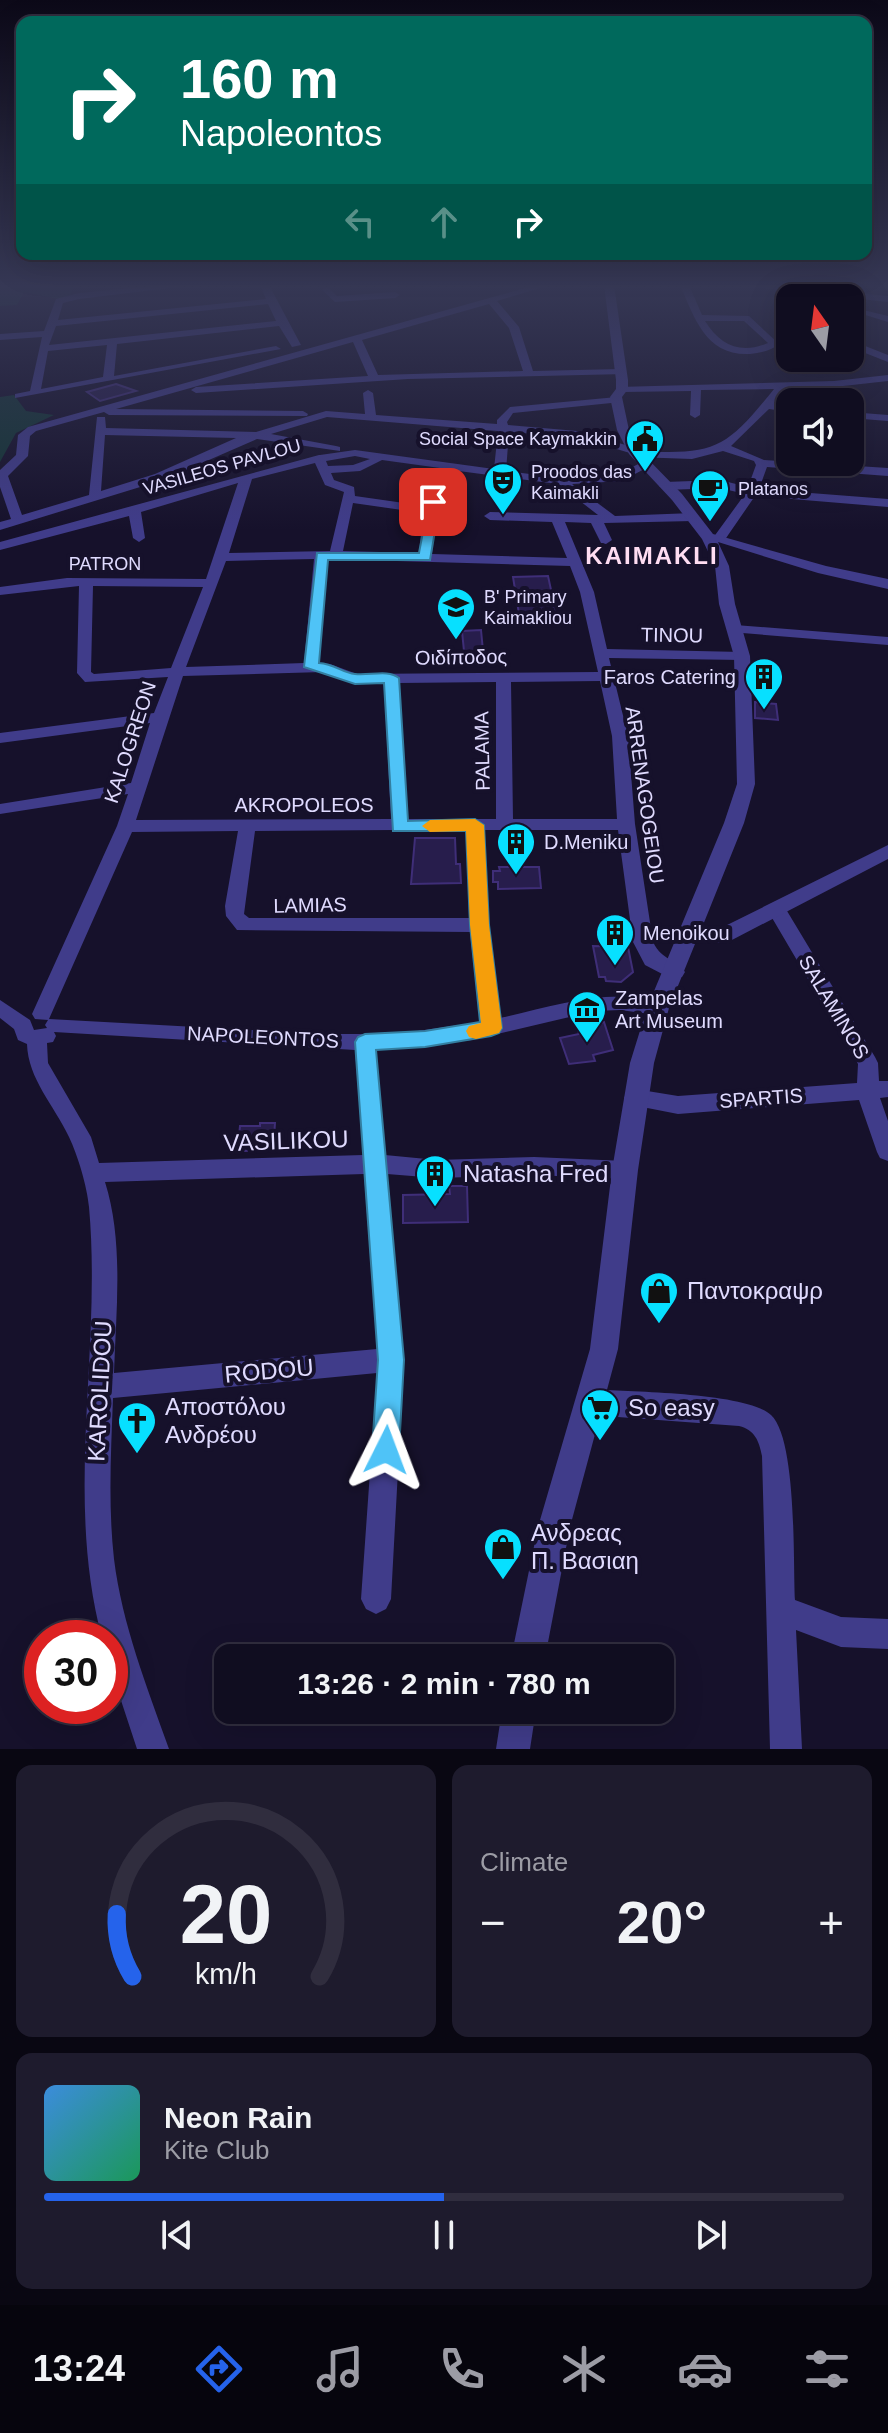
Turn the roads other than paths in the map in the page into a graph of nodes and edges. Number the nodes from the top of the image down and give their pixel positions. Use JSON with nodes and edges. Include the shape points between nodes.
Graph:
{"nodes":[{"id":1,"x":40,"y":367,"type":"edge"},
{"id":2,"x":109,"y":367,"type":"edge"},
{"id":3,"x":180,"y":367,"type":"edge"},
{"id":4,"x":244,"y":367,"type":"edge"},
{"id":5,"x":369,"y":367,"type":"edge"},
{"id":6,"x":527,"y":367,"type":"edge"},
{"id":7,"x":620,"y":367,"type":"edge"},
{"id":8,"x":621,"y":372,"type":"junction"},
{"id":9,"x":529,"y":374,"type":"junction"},
{"id":10,"x":374,"y":378,"type":"junction"},
{"id":11,"x":888,"y":378,"type":"edge"},
{"id":12,"x":108,"y":380,"type":"junction"},
{"id":13,"x":782,"y":385,"type":"junction"},
{"id":14,"x":696,"y":386,"type":"junction"},
{"id":15,"x":173,"y":389,"type":"junction"},
{"id":16,"x":35,"y":393,"type":"junction"},
{"id":17,"x":368,"y":393,"type":"dead end"},
{"id":18,"x":620,"y":394,"type":"junction"},
{"id":19,"x":19,"y":396,"type":"dead end"},
{"id":20,"x":766,"y":405,"type":"junction"},
{"id":21,"x":776,"y":407,"type":"edge"},
{"id":22,"x":101,"y":410,"type":"junction"},
{"id":23,"x":326,"y":414,"type":"junction"},
{"id":24,"x":695,"y":415,"type":"dead end"},
{"id":25,"x":371,"y":416,"type":"junction"},
{"id":26,"x":864,"y":416,"type":"edge"},
{"id":27,"x":888,"y":418,"type":"edge"},
{"id":28,"x":504,"y":427,"type":"junction"},
{"id":29,"x":100,"y":431,"type":"junction"},
{"id":30,"x":254,"y":435,"type":"junction"},
{"id":31,"x":721,"y":447,"type":"junction"},
{"id":32,"x":355,"y":453,"type":"junction"},
{"id":33,"x":637,"y":456,"type":"junction"},
{"id":34,"x":379,"y":457,"type":"junction"},
{"id":35,"x":762,"y":463,"type":"junction"},
{"id":36,"x":447,"y":465,"type":"junction"},
{"id":37,"x":324,"y":470,"type":"junction"},
{"id":38,"x":888,"y":472,"type":"edge"},
{"id":39,"x":500,"y":473,"type":"junction"},
{"id":40,"x":246,"y":478,"type":"junction"},
{"id":41,"x":561,"y":481,"type":"junction"},
{"id":42,"x":665,"y":486,"type":"junction"},
{"id":43,"x":752,"y":492,"type":"junction"},
{"id":44,"x":96,"y":497,"type":"junction"},
{"id":45,"x":348,"y":499,"type":"junction"},
{"id":46,"x":888,"y":503,"type":"edge"},
{"id":47,"x":430,"y":510,"type":"junction"},
{"id":48,"x":135,"y":511,"type":"junction"},
{"id":49,"x":490,"y":516,"type":"dead end"},
{"id":50,"x":693,"y":517,"type":"junction"},
{"id":51,"x":557,"y":518,"type":"junction"},
{"id":52,"x":595,"y":518,"type":"junction"},
{"id":53,"x":612,"y":519,"type":"junction"},
{"id":54,"x":18,"y":521,"type":"junction"},
{"id":55,"x":0,"y":526,"type":"edge"},
{"id":56,"x":139,"y":538,"type":"dead end"},
{"id":57,"x":714,"y":538,"type":"junction"},
{"id":58,"x":606,"y":540,"type":"dead end"},
{"id":59,"x":0,"y":546,"type":"edge"},
{"id":60,"x":329,"y":555,"type":"junction"},
{"id":61,"x":221,"y":557,"type":"junction"},
{"id":62,"x":425,"y":557,"type":"junction"},
{"id":63,"x":575,"y":562,"type":"junction"},
{"id":64,"x":86,"y":582,"type":"junction"},
{"id":65,"x":212,"y":583,"type":"junction"},
{"id":66,"x":888,"y":584,"type":"edge"},
{"id":67,"x":0,"y":591,"type":"edge"},
{"id":68,"x":735,"y":629,"type":"junction"},
{"id":69,"x":888,"y":641,"type":"edge"},
{"id":70,"x":601,"y":653,"type":"junction"},
{"id":71,"x":742,"y":656,"type":"junction"},
{"id":72,"x":311,"y":667,"type":"junction"},
{"id":73,"x":177,"y":672,"type":"junction"},
{"id":74,"x":503,"y":676,"type":"junction"},
{"id":75,"x":605,"y":676,"type":"junction"},
{"id":76,"x":391,"y":678,"type":"junction"},
{"id":77,"x":160,"y":717,"type":"junction"},
{"id":78,"x":0,"y":738,"type":"edge"},
{"id":79,"x":138,"y":787,"type":"junction"},
{"id":80,"x":0,"y":809,"type":"edge"},
{"id":81,"x":626,"y":824,"type":"junction"},
{"id":82,"x":475,"y":825,"type":"junction"},
{"id":83,"x":505,"y":825,"type":"junction"},
{"id":84,"x":126,"y":826,"type":"junction"},
{"id":85,"x":400,"y":827,"type":"junction"},
{"id":86,"x":247,"y":828,"type":"junction"},
{"id":87,"x":888,"y":851,"type":"edge"},
{"id":88,"x":777,"y":911,"type":"junction"},
{"id":89,"x":479,"y":925,"type":"junction"},
{"id":90,"x":690,"y":930,"type":"junction"},
{"id":91,"x":675,"y":972,"type":"junction"},
{"id":92,"x":0,"y":1007,"type":"edge"},
{"id":93,"x":658,"y":1008,"type":"junction"},
{"id":94,"x":39,"y":1026,"type":"junction"},
{"id":95,"x":491,"y":1028,"type":"junction"},
{"id":96,"x":365,"y":1042,"type":"junction"},
{"id":97,"x":888,"y":1089,"type":"edge"},
{"id":98,"x":866,"y":1090,"type":"junction"},
{"id":99,"x":635,"y":1098,"type":"junction"},
{"id":100,"x":888,"y":1152,"type":"edge"},
{"id":101,"x":376,"y":1164,"type":"junction"},
{"id":102,"x":625,"y":1170,"type":"junction"},
{"id":103,"x":93,"y":1173,"type":"junction"},
{"id":104,"x":391,"y":1360,"type":"junction"},
{"id":105,"x":99,"y":1387,"type":"junction"},
{"id":106,"x":591,"y":1402,"type":"junction"},
{"id":107,"x":376,"y":1599,"type":"dead end"},
{"id":108,"x":781,"y":1610,"type":"junction"},
{"id":109,"x":888,"y":1634,"type":"edge"},
{"id":110,"x":531,"y":1644,"type":"edge"},
{"id":111,"x":517,"y":1724,"type":"edge"},
{"id":112,"x":153,"y":1749,"type":"edge"},
{"id":113,"x":513,"y":1749,"type":"edge"},
{"id":114,"x":786,"y":1749,"type":"edge"}],
"edges":[{"from":1,"to":16,"type":"street"},
{"from":2,"to":12,"type":"street"},
{"from":3,"to":12,"type":"street"},
{"from":4,"to":15,"type":"street"},
{"from":5,"to":10,"type":"street"},
{"from":6,"to":9,"type":"street"},
{"from":7,"to":8,"type":"street"},
{"from":8,"to":9,"type":"street"},
{"from":8,"to":18,"type":"street"},
{"from":9,"to":10,"type":"street"},
{"from":10,"to":15,"type":"street"},
{"from":11,"to":13,"type":"street"},
{"from":12,"to":16,"type":"street"},
{"from":13,"to":14,"type":"street"},
{"from":13,"to":20,"type":"street"},
{"from":14,"to":18,"type":"street"},
{"from":14,"to":24,"type":"street"},
{"from":15,"to":22,"type":"street"},
{"from":16,"to":19,"type":"street"},
{"from":17,"to":25,"type":"street"},
{"from":18,"to":28,"type":"street","via":[[514,409],[502,419]]},
{"from":18,"to":33,"type":"street","via":[[619,417]]},
{"from":20,"to":21,"type":"street"},
{"from":20,"to":31,"type":"street"},
{"from":22,"to":23,"type":"street"},
{"from":22,"to":29,"type":"street"},
{"from":22,"to":54,"type":"street","via":[[24,435],[22,456],[2,475]]},
{"from":23,"to":25,"type":"street"},
{"from":23,"to":30,"type":"street"},
{"from":25,"to":28,"type":"street"},
{"from":26,"to":27,"type":"street"},
{"from":28,"to":33,"type":"street","via":[[577,434]]},
{"from":28,"to":39,"type":"street"},
{"from":29,"to":30,"type":"street"},
{"from":29,"to":44,"type":"street"},
{"from":30,"to":32,"type":"street"},
{"from":30,"to":44,"type":"street","via":[[176,470]]},
{"from":31,"to":33,"type":"street","via":[[703,454]]},
{"from":31,"to":35,"type":"street"},
{"from":32,"to":34,"type":"street","name":"VASILEOS PAVLOU"},
{"from":32,"to":37,"type":"street","name":"VASILEOS PAVLOU"},
{"from":33,"to":41,"type":"street","name":"VASILEOS PAVLOU","via":[[622,477]]},
{"from":33,"to":42,"type":"street"},
{"from":34,"to":36,"type":"street","name":"VASILEOS PAVLOU"},
{"from":34,"to":37,"type":"street","via":[[363,467]]},
{"from":35,"to":38,"type":"street"},
{"from":35,"to":43,"type":"street"},
{"from":36,"to":39,"type":"street","name":"VASILEOS PAVLOU"},
{"from":36,"to":47,"type":"street"},
{"from":37,"to":40,"type":"street","name":"VASILEOS PAVLOU"},
{"from":37,"to":45,"type":"street","via":[[349,488]]},
{"from":39,"to":41,"type":"street","name":"VASILEOS PAVLOU"},
{"from":40,"to":48,"type":"street","name":"VASILEOS PAVLOU"},
{"from":40,"to":61,"type":"street","name":"KALOGREON"},
{"from":41,"to":53,"type":"street"},
{"from":42,"to":43,"type":"street","via":[[720,484]]},
{"from":42,"to":50,"type":"street"},
{"from":43,"to":46,"type":"street"},
{"from":43,"to":57,"type":"street"},
{"from":44,"to":54,"type":"street"},
{"from":45,"to":47,"type":"street"},
{"from":45,"to":60,"type":"street"},
{"from":47,"to":62,"type":"street"},
{"from":48,"to":56,"type":"street"},
{"from":48,"to":59,"type":"street","name":"VASILEOS PAVLOU"},
{"from":49,"to":51,"type":"street"},
{"from":50,"to":53,"type":"street"},
{"from":50,"to":57,"type":"street"},
{"from":51,"to":52,"type":"street"},
{"from":51,"to":63,"type":"street","name":"ARRENAGOGEIOU"},
{"from":52,"to":53,"type":"street"},
{"from":52,"to":58,"type":"street"},
{"from":54,"to":55,"type":"street"},
{"from":57,"to":66,"type":"street"},
{"from":57,"to":68,"type":"street"},
{"from":60,"to":61,"type":"street"},
{"from":60,"to":62,"type":"street"},
{"from":60,"to":72,"type":"street"},
{"from":61,"to":65,"type":"street","name":"KALOGREON"},
{"from":62,"to":63,"type":"street"},
{"from":63,"to":70,"type":"street","name":"ARRENAGOGEIOU"},
{"from":64,"to":65,"type":"street","name":"PATRON"},
{"from":64,"to":67,"type":"street","name":"PATRON"},
{"from":64,"to":73,"type":"street","name":"Οιδίποδος","via":[[86,676]]},
{"from":65,"to":73,"type":"street","name":"KALOGREON"},
{"from":68,"to":69,"type":"street"},
{"from":68,"to":71,"type":"street"},
{"from":70,"to":71,"type":"street","name":"TINOU"},
{"from":70,"to":75,"type":"street","name":"ARRENAGOGEIOU"},
{"from":71,"to":90,"type":"street","via":[[746,784]]},
{"from":72,"to":73,"type":"street","name":"Οιδίποδος"},
{"from":72,"to":76,"type":"street","name":"Οιδίποδος","via":[[331,668],[355,679]]},
{"from":73,"to":77,"type":"street","name":"KALOGREON"},
{"from":74,"to":75,"type":"street","name":"Οιδίποδος"},
{"from":74,"to":76,"type":"street","name":"Οιδίποδος"},
{"from":74,"to":83,"type":"street","name":"PALAMA"},
{"from":75,"to":81,"type":"street","name":"ARRENAGOGEIOU","via":[[620,736]]},
{"from":76,"to":85,"type":"street"},
{"from":77,"to":78,"type":"street"},
{"from":77,"to":79,"type":"street","name":"KALOGREON"},
{"from":79,"to":80,"type":"street"},
{"from":79,"to":84,"type":"street","name":"KALOGREON"},
{"from":81,"to":83,"type":"street","name":"AKROPOLEOS"},
{"from":81,"to":91,"type":"street","name":"ARRENAGOGEIOU","via":[[644,947],[657,964]]},
{"from":82,"to":83,"type":"street","name":"AKROPOLEOS"},
{"from":82,"to":85,"type":"street","name":"AKROPOLEOS"},
{"from":82,"to":89,"type":"street"},
{"from":84,"to":86,"type":"street","name":"AKROPOLEOS"},
{"from":84,"to":94,"type":"street","name":"KALOGREON"},
{"from":85,"to":86,"type":"street","name":"AKROPOLEOS"},
{"from":86,"to":89,"type":"street","name":"LAMIAS","via":[[234,906],[244,925]]},
{"from":87,"to":88,"type":"street"},
{"from":88,"to":90,"type":"street","via":[[723,936]]},
{"from":88,"to":98,"type":"street","name":"SALAMINOS","via":[[868,1063]]},
{"from":89,"to":95,"type":"street"},
{"from":90,"to":91,"type":"street"},
{"from":91,"to":93,"type":"street"},
{"from":92,"to":94,"type":"street"},
{"from":93,"to":95,"type":"street","name":"NAPOLEONTOS","via":[[595,1004]]},
{"from":93,"to":99,"type":"street"},
{"from":94,"to":96,"type":"street","name":"NAPOLEONTOS"},
{"from":94,"to":103,"type":"street","name":"KAROLIDOU","via":[[38,1063],[80,1137]]},
{"from":95,"to":96,"type":"street","name":"NAPOLEONTOS"},
{"from":96,"to":101,"type":"street"},
{"from":97,"to":98,"type":"street","name":"SPARTIS"},
{"from":98,"to":99,"type":"street","name":"SPARTIS","via":[[678,1105]]},
{"from":98,"to":100,"type":"street","name":"SALAMINOS"},
{"from":99,"to":102,"type":"street"},
{"from":101,"to":102,"type":"street","name":"VASILIKOU"},
{"from":101,"to":103,"type":"street","name":"VASILIKOU"},
{"from":101,"to":104,"type":"street"},
{"from":102,"to":106,"type":"street","via":[[608,1329]]},
{"from":103,"to":105,"type":"street","name":"KAROLIDOU","via":[[105,1252]]},
{"from":104,"to":105,"type":"street","name":"RODOU"},
{"from":104,"to":107,"type":"street"},
{"from":105,"to":112,"type":"street","name":"KAROLIDOU","via":[[100,1559],[127,1674]]},
{"from":106,"to":108,"type":"street","via":[[739,1413],[766,1426],[775,1456]]},
{"from":106,"to":110,"type":"street","via":[[554,1527]]},
{"from":108,"to":109,"type":"street","via":[[841,1632]]},
{"from":108,"to":114,"type":"street"},
{"from":111,"to":113,"type":"street"}]}
